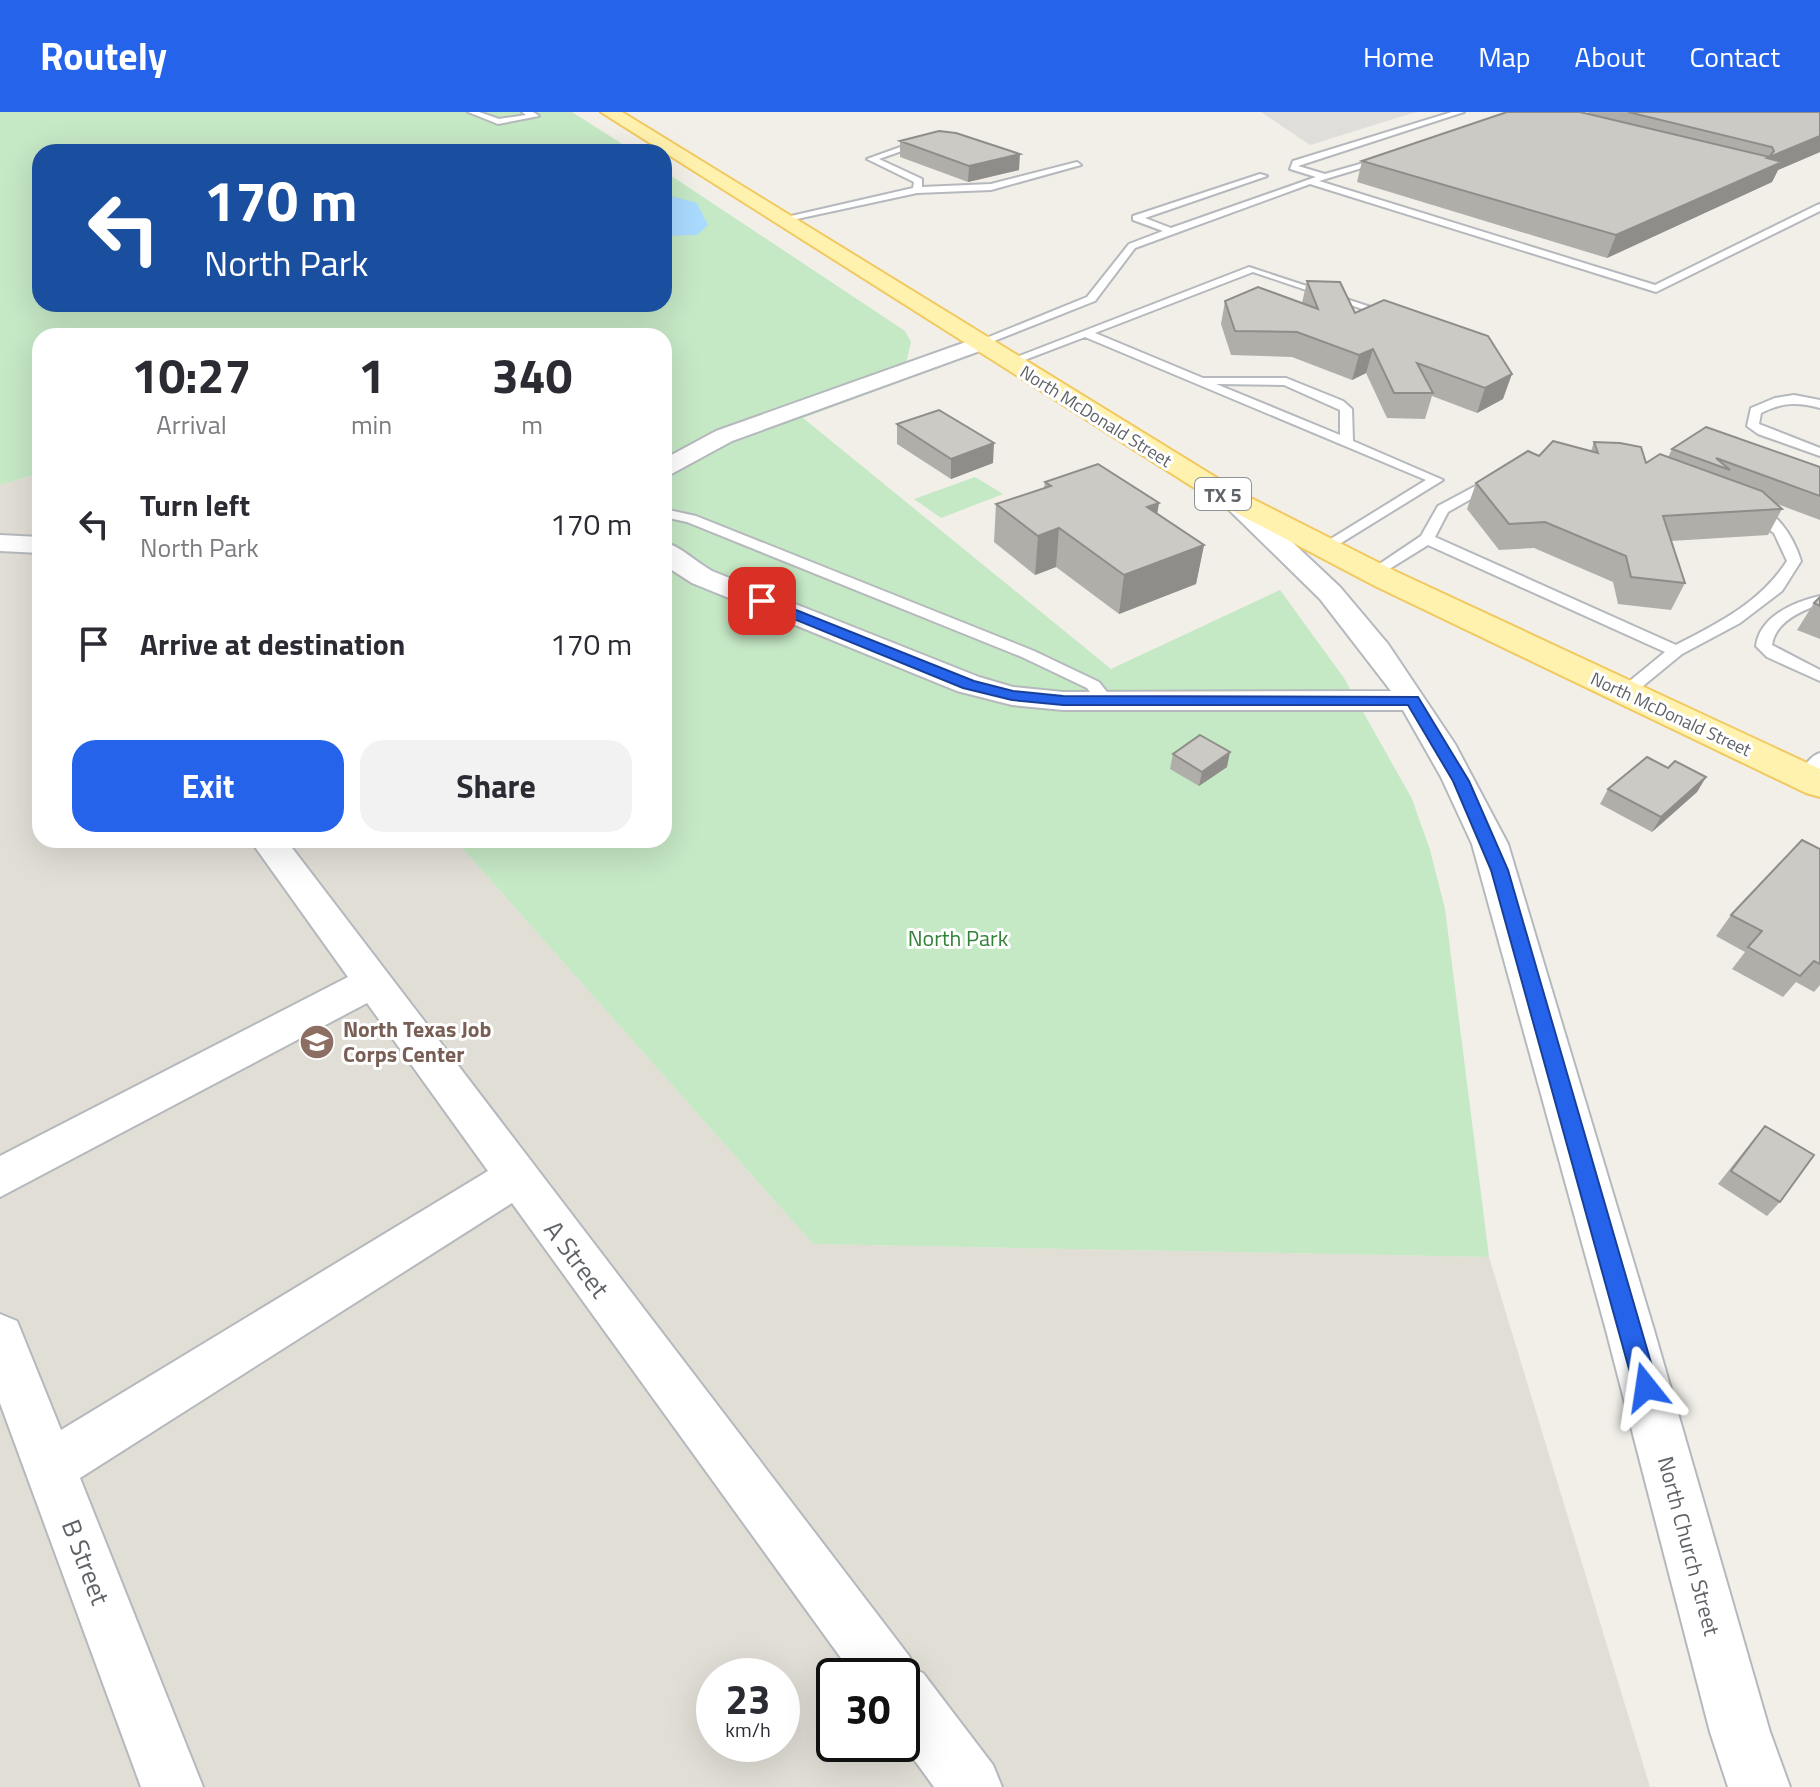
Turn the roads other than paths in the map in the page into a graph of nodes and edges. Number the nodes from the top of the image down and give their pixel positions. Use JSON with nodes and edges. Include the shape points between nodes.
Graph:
{"nodes":[{"id":1,"x":472,"y":112,"type":"edge"},
{"id":2,"x":610,"y":112,"type":"edge"},
{"id":3,"x":1460,"y":112,"type":"edge"},
{"id":4,"x":1486,"y":112,"type":"edge"},
{"id":5,"x":1520,"y":112,"type":"edge"},
{"id":6,"x":535,"y":114,"type":"edge"},
{"id":7,"x":1507,"y":117,"type":"junction"},
{"id":8,"x":1478,"y":126,"type":"edge"},
{"id":9,"x":1384,"y":135,"type":"junction"},
{"id":10,"x":928,"y":140,"type":"edge"},
{"id":11,"x":1409,"y":142,"type":"edge"},
{"id":12,"x":662,"y":144,"type":"edge"},
{"id":13,"x":672,"y":150,"type":"edge"},
{"id":14,"x":1393,"y":155,"type":"edge"},
{"id":15,"x":1036,"y":165,"type":"dead end"},
{"id":16,"x":1077,"y":165,"type":"dead end"},
{"id":17,"x":1049,"y":170,"type":"junction"},
{"id":18,"x":1263,"y":176,"type":"dead end"},
{"id":19,"x":1325,"y":177,"type":"junction"},
{"id":20,"x":1312,"y":182,"type":"junction"},
{"id":21,"x":917,"y":190,"type":"junction"},
{"id":22,"x":1820,"y":207,"type":"edge"},
{"id":23,"x":783,"y":219,"type":"junction"},
{"id":24,"x":1171,"y":231,"type":"junction"},
{"id":25,"x":1402,"y":320,"type":"edge"},
{"id":26,"x":1085,"y":333,"type":"junction"},
{"id":27,"x":980,"y":343,"type":"junction"},
{"id":28,"x":1010,"y":362,"type":"junction"},
{"id":29,"x":1194,"y":379,"type":"junction"},
{"id":30,"x":1820,"y":404,"type":"edge"},
{"id":31,"x":1347,"y":444,"type":"junction"},
{"id":32,"x":1820,"y":452,"type":"edge"},
{"id":33,"x":672,"y":465,"type":"edge"},
{"id":34,"x":1505,"y":474,"type":"edge"},
{"id":35,"x":1233,"y":500,"type":"joint"},
{"id":36,"x":1741,"y":506,"type":"edge"},
{"id":37,"x":672,"y":515,"type":"edge"},
{"id":38,"x":1427,"y":539,"type":"junction"},
{"id":39,"x":672,"y":557,"type":"edge"},
{"id":40,"x":1340,"y":565,"type":"junction"},
{"id":41,"x":1820,"y":600,"type":"edge"},
{"id":42,"x":1676,"y":651,"type":"junction"},
{"id":43,"x":1820,"y":676,"type":"edge"},
{"id":44,"x":1626,"y":692,"type":"junction"},
{"id":45,"x":1413,"y":700,"type":"junction"},
{"id":46,"x":1106,"y":701,"type":"junction"},
{"id":47,"x":1815,"y":773,"type":"edge"},
{"id":48,"x":273,"y":848,"type":"edge"},
{"id":49,"x":373,"y":982,"type":"junction"},
{"id":50,"x":516,"y":1177,"type":"junction"},
{"id":51,"x":0,"y":1178,"type":"edge"},
{"id":52,"x":0,"y":1337,"type":"edge"},
{"id":53,"x":50,"y":1467,"type":"junction"},
{"id":54,"x":876,"y":1658,"type":"edge"},
{"id":55,"x":920,"y":1718,"type":"edge"},
{"id":56,"x":172,"y":1787,"type":"edge"},
{"id":57,"x":971,"y":1787,"type":"edge"},
{"id":58,"x":1759,"y":1787,"type":"edge"}],
"edges":[{"from":1,"to":6,"type":"lane","via":[[498,122]]},
{"from":2,"to":12,"type":"main road","name":"North McDonald Street","number":"TX 5"},
{"from":3,"to":9,"type":"lane"},
{"from":4,"to":7,"type":"lane"},
{"from":5,"to":7,"type":"lane"},
{"from":7,"to":8,"type":"lane"},
{"from":9,"to":11,"type":"lane"},
{"from":9,"to":19,"type":"lane","via":[[1293,167]]},
{"from":10,"to":21,"type":"lane","via":[[871,159],[919,181]]},
{"from":13,"to":23,"type":"main road","name":"North McDonald Street","number":"TX 5"},
{"from":14,"to":19,"type":"lane"},
{"from":15,"to":17,"type":"lane"},
{"from":16,"to":17,"type":"lane"},
{"from":17,"to":21,"type":"lane","via":[[991,187]]},
{"from":18,"to":24,"type":"lane","via":[[1136,218]]},
{"from":19,"to":20,"type":"lane"},
{"from":20,"to":22,"type":"lane","via":[[1656,289]]},
{"from":20,"to":24,"type":"lane"},
{"from":21,"to":23,"type":"lane"},
{"from":23,"to":27,"type":"main road","name":"North McDonald Street","number":"TX 5"},
{"from":24,"to":27,"type":"lane","via":[[1132,246],[1091,299]]},
{"from":25,"to":26,"type":"lane","via":[[1253,269]]},
{"from":26,"to":28,"type":"lane"},
{"from":26,"to":29,"type":"lane"},
{"from":27,"to":28,"type":"main road","name":"North McDonald Street","number":"TX 5"},
{"from":27,"to":33,"type":"street","via":[[724,436]]},
{"from":28,"to":35,"type":"main road","name":"North McDonald Street","number":"TX 5"},
{"from":29,"to":31,"type":"lane"},
{"from":29,"to":31,"type":"lane","via":[[1286,382],[1339,404],[1346,409]]},
{"from":30,"to":32,"type":"lane","via":[[1781,398],[1755,411],[1752,419],[1762,431]]},
{"from":31,"to":40,"type":"lane","via":[[1436,480]]},
{"from":34,"to":38,"type":"lane","via":[[1443,509]]},
{"from":35,"to":40,"type":"street","name":"North Church Street"},
{"from":36,"to":42,"type":"lane","via":[[1769,517],[1788,540],[1794,561],[1777,588],[1735,620]]},
{"from":37,"to":46,"type":"lane","via":[[1028,654],[1093,685]]},
{"from":38,"to":40,"type":"lane"},
{"from":38,"to":42,"type":"lane"},
{"from":39,"to":46,"type":"street","via":[[702,577],[968,684],[1039,700]]},
{"from":40,"to":44,"type":"main road","name":"North McDonald Street"},
{"from":40,"to":45,"type":"street","name":"North Church Street","via":[[1368,636]]},
{"from":41,"to":43,"type":"lane","via":[[1783,617],[1763,640],[1773,654]]},
{"from":42,"to":44,"type":"lane"},
{"from":44,"to":47,"type":"main road","name":"North McDonald Street"},
{"from":45,"to":46,"type":"street"},
{"from":45,"to":58,"type":"street","name":"North Church Street","via":[[1461,781],[1500,870]]},
{"from":48,"to":49,"type":"street","name":"A Street"},
{"from":49,"to":50,"type":"street","name":"A Street"},
{"from":49,"to":51,"type":"street"},
{"from":50,"to":53,"type":"street"},
{"from":50,"to":54,"type":"street","name":"A Street"},
{"from":52,"to":53,"type":"street","name":"B Street"},
{"from":53,"to":56,"type":"street","name":"B Street"},
{"from":55,"to":57,"type":"street"}]}
